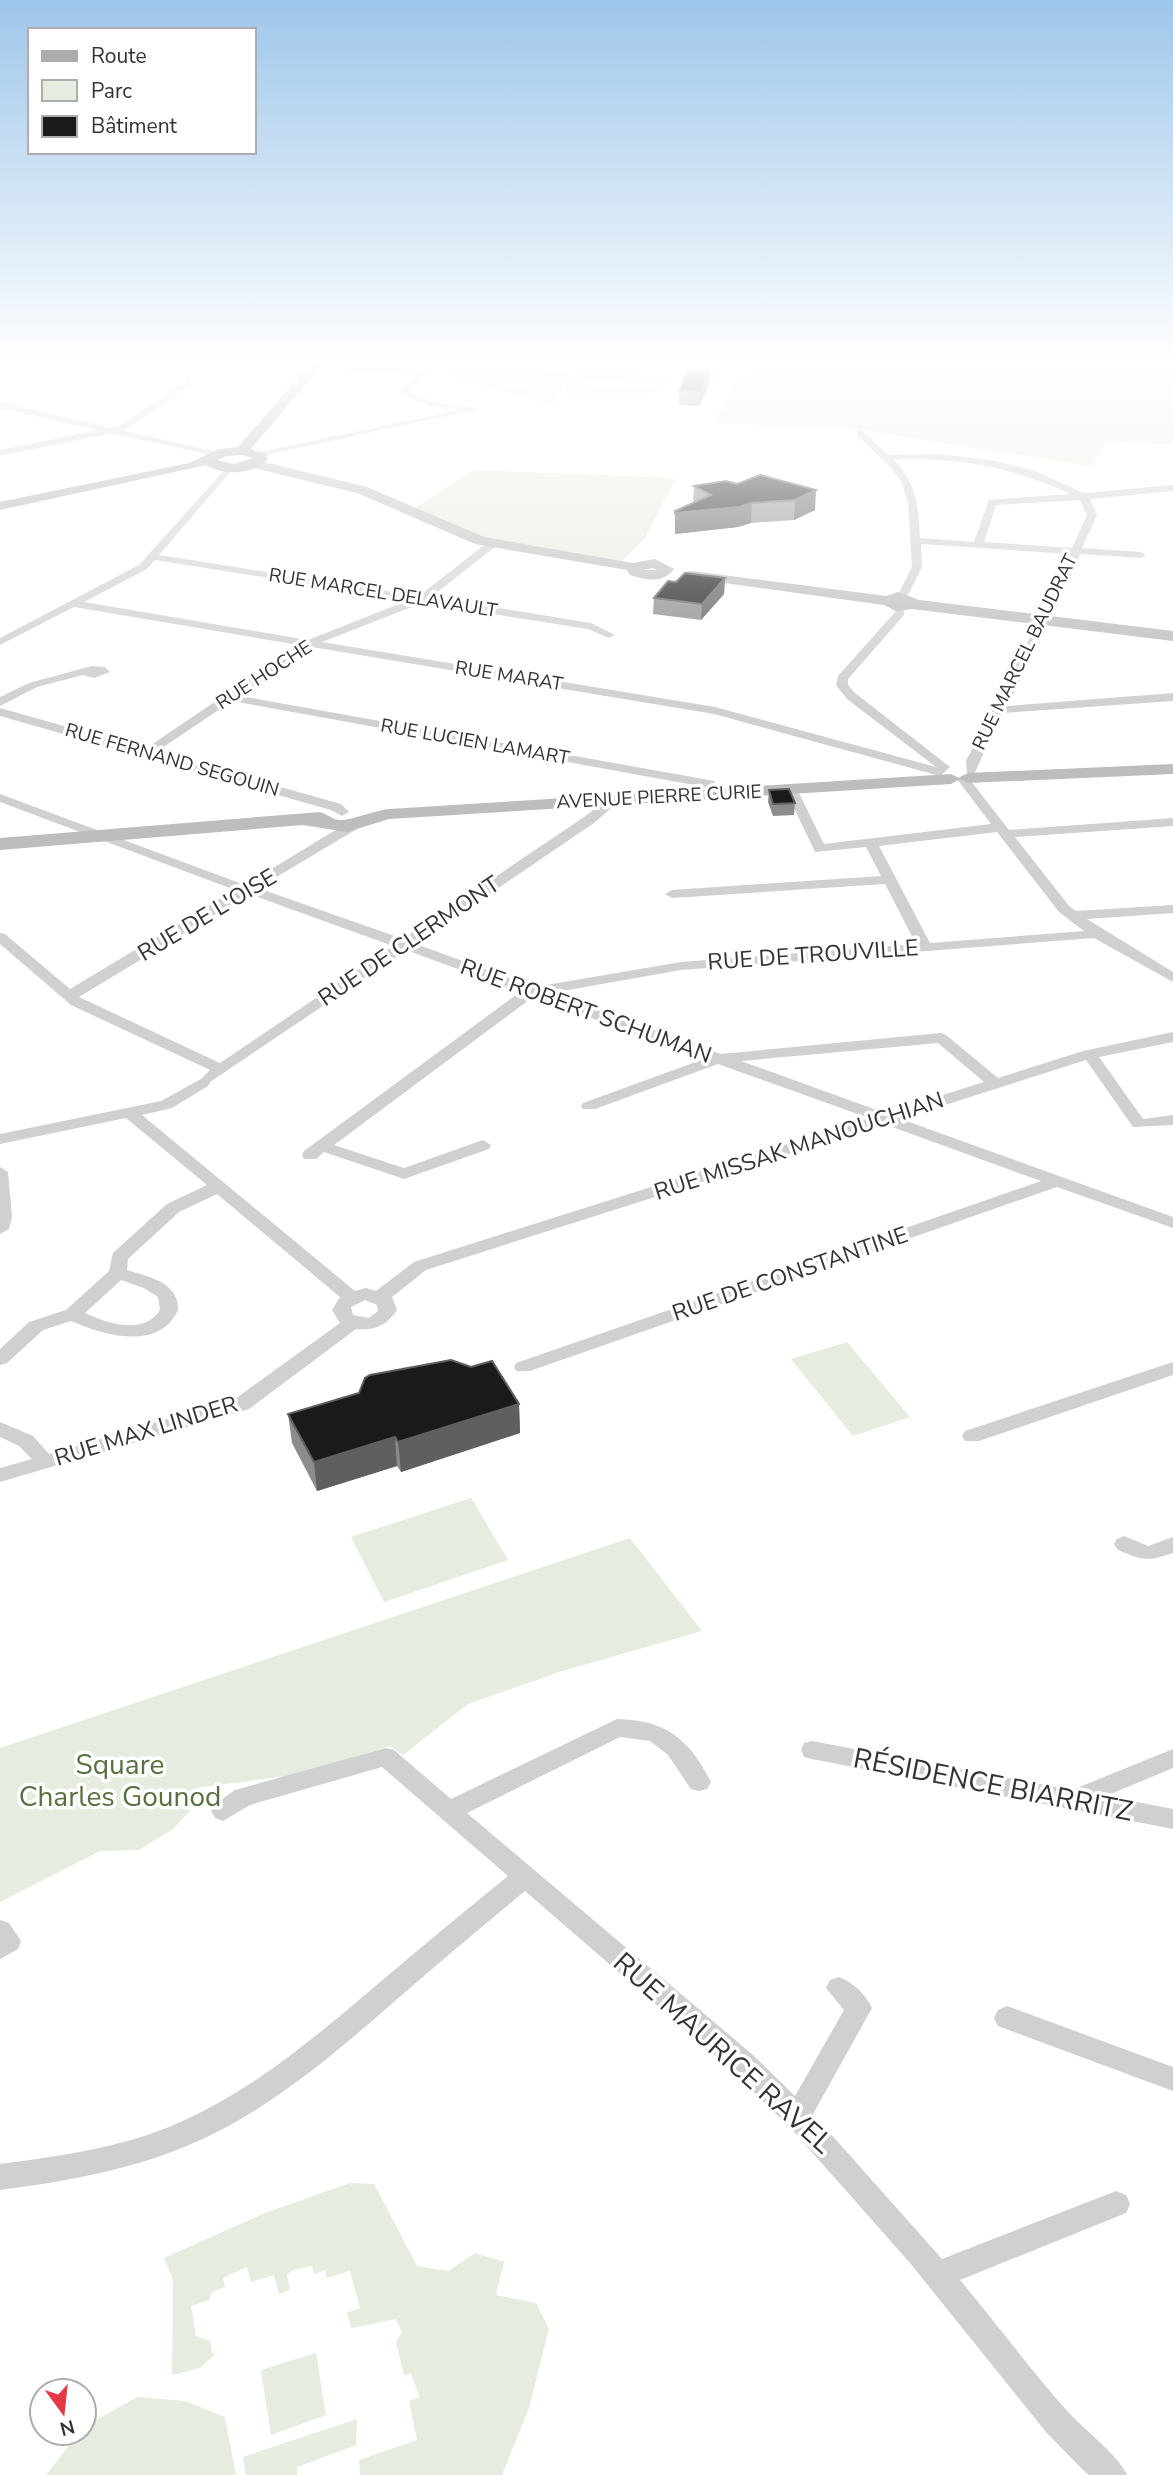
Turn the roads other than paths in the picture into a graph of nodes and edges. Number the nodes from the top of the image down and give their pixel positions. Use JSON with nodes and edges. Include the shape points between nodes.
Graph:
{"nodes":[{"id":1,"x":134,"y":480,"type":"edge"},
{"id":2,"x":205,"y":480,"type":"edge"},
{"id":3,"x":330,"y":480,"type":"edge"},
{"id":4,"x":904,"y":480,"type":"edge"},
{"id":5,"x":1045,"y":480,"type":"edge"},
{"id":6,"x":1173,"y":488,"type":"edge"},
{"id":7,"x":1084,"y":498,"type":"junction"},
{"id":8,"x":0,"y":508,"type":"edge"},
{"id":9,"x":917,"y":541,"type":"junction"},
{"id":10,"x":979,"y":543,"type":"junction"},
{"id":11,"x":495,"y":545,"type":"junction"},
{"id":12,"x":1074,"y":551,"type":"junction"},
{"id":13,"x":1140,"y":555,"type":"dead end"},
{"id":14,"x":154,"y":557,"type":"junction"},
{"id":15,"x":422,"y":599,"type":"junction"},
{"id":16,"x":901,"y":602,"type":"junction"},
{"id":17,"x":74,"y":604,"type":"junction"},
{"id":18,"x":1045,"y":620,"type":"junction"},
{"id":19,"x":609,"y":635,"type":"dead end"},
{"id":20,"x":1173,"y":636,"type":"edge"},
{"id":21,"x":0,"y":642,"type":"edge"},
{"id":22,"x":310,"y":643,"type":"junction"},
{"id":23,"x":88,"y":670,"type":"dead end"},
{"id":24,"x":228,"y":697,"type":"junction"},
{"id":25,"x":1173,"y":697,"type":"edge"},
{"id":26,"x":0,"y":702,"type":"edge"},
{"id":27,"x":997,"y":710,"type":"junction"},
{"id":28,"x":0,"y":712,"type":"edge"},
{"id":29,"x":147,"y":753,"type":"junction"},
{"id":30,"x":1173,"y":769,"type":"edge"},
{"id":31,"x":952,"y":773,"type":"junction"},
{"id":32,"x":792,"y":789,"type":"junction"},
{"id":33,"x":716,"y":794,"type":"junction"},
{"id":34,"x":0,"y":798,"type":"edge"},
{"id":35,"x":602,"y":800,"type":"junction"},
{"id":36,"x":345,"y":820,"type":"junction"},
{"id":37,"x":1173,"y":822,"type":"edge"},
{"id":38,"x":1005,"y":831,"type":"junction"},
{"id":39,"x":95,"y":835,"type":"junction"},
{"id":40,"x":870,"y":842,"type":"junction"},
{"id":41,"x":0,"y":844,"type":"edge"},
{"id":42,"x":890,"y":880,"type":"junction"},
{"id":43,"x":248,"y":890,"type":"junction"},
{"id":44,"x":672,"y":894,"type":"dead end"},
{"id":45,"x":1173,"y":909,"type":"edge"},
{"id":46,"x":1072,"y":916,"type":"junction"},
{"id":47,"x":1097,"y":934,"type":"junction"},
{"id":48,"x":0,"y":937,"type":"edge"},
{"id":49,"x":404,"y":945,"type":"junction"},
{"id":50,"x":925,"y":947,"type":"junction"},
{"id":51,"x":1173,"y":978,"type":"edge"},
{"id":52,"x":530,"y":992,"type":"junction"},
{"id":53,"x":69,"y":996,"type":"junction"},
{"id":54,"x":1173,"y":1037,"type":"edge"},
{"id":55,"x":1088,"y":1054,"type":"junction"},
{"id":56,"x":717,"y":1059,"type":"junction"},
{"id":57,"x":210,"y":1077,"type":"junction"},
{"id":58,"x":996,"y":1084,"type":"junction"},
{"id":59,"x":589,"y":1106,"type":"dead end"},
{"id":60,"x":130,"y":1113,"type":"junction"},
{"id":61,"x":883,"y":1119,"type":"junction"},
{"id":62,"x":1173,"y":1120,"type":"edge"},
{"id":63,"x":0,"y":1139,"type":"edge"},
{"id":64,"x":483,"y":1145,"type":"dead end"},
{"id":65,"x":0,"y":1172,"type":"edge"},
{"id":66,"x":1057,"y":1181,"type":"junction"},
{"id":67,"x":217,"y":1187,"type":"junction"},
{"id":68,"x":1,"y":1198,"type":"edge"},
{"id":69,"x":1173,"y":1223,"type":"edge"},
{"id":70,"x":0,"y":1230,"type":"edge"},
{"id":71,"x":118,"y":1273,"type":"junction"},
{"id":72,"x":352,"y":1297,"type":"junction"},
{"id":73,"x":380,"y":1297,"type":"junction"},
{"id":74,"x":72,"y":1314,"type":"junction"},
{"id":75,"x":352,"y":1322,"type":"junction"},
{"id":76,"x":0,"y":1359,"type":"edge"},
{"id":77,"x":523,"y":1367,"type":"dead end"},
{"id":78,"x":1173,"y":1368,"type":"edge"},
{"id":79,"x":0,"y":1429,"type":"edge"},
{"id":80,"x":972,"y":1436,"type":"dead end"},
{"id":81,"x":43,"y":1462,"type":"junction"},
{"id":82,"x":0,"y":1475,"type":"edge"},
{"id":83,"x":1124,"y":1544,"type":"dead end"},
{"id":84,"x":1173,"y":1545,"type":"edge"},
{"id":85,"x":812,"y":1750,"type":"dead end"},
{"id":86,"x":1173,"y":1758,"type":"edge"},
{"id":87,"x":699,"y":1782,"type":"dead end"},
{"id":88,"x":1073,"y":1800,"type":"junction"},
{"id":89,"x":223,"y":1811,"type":"dead end"},
{"id":90,"x":449,"y":1811,"type":"junction"},
{"id":91,"x":1173,"y":1819,"type":"edge"},
{"id":92,"x":524,"y":1877,"type":"junction"},
{"id":93,"x":0,"y":1931,"type":"edge"},
{"id":94,"x":0,"y":1948,"type":"edge"},
{"id":95,"x":839,"y":1988,"type":"dead end"},
{"id":96,"x":1007,"y":2018,"type":"dead end"},
{"id":97,"x":1173,"y":2079,"type":"edge"},
{"id":98,"x":798,"y":2115,"type":"junction"},
{"id":99,"x":0,"y":2177,"type":"edge"},
{"id":100,"x":1116,"y":2204,"type":"dead end"},
{"id":101,"x":937,"y":2275,"type":"junction"},
{"id":102,"x":1112,"y":2475,"type":"edge"}],
"edges":[{"from":1,"to":8,"type":"main road"},
{"from":2,"to":14,"type":"street"},
{"from":3,"to":11,"type":"street"},
{"from":4,"to":9,"type":"street","via":[[913,502]]},
{"from":5,"to":7,"type":"street"},
{"from":6,"to":7,"type":"street"},
{"from":7,"to":10,"type":"street","via":[[992,502]]},
{"from":7,"to":12,"type":"street","name":"RUE MARCEL BAUDRAT","via":[[1092,515]]},
{"from":9,"to":10,"type":"street"},
{"from":9,"to":16,"type":"street","via":[[917,567]]},
{"from":10,"to":12,"type":"street"},
{"from":11,"to":15,"type":"street","name":"RUE HOCHE"},
{"from":11,"to":16,"type":"street","via":[[633,566],[644,575],[667,571]]},
{"from":12,"to":13,"type":"street"},
{"from":12,"to":18,"type":"street","name":"RUE MARCEL BAUDRAT"},
{"from":14,"to":15,"type":"street","name":"RUE MARCEL DELAVAULT"},
{"from":14,"to":17,"type":"street"},
{"from":15,"to":19,"type":"street","name":"RUE MARCEL DELAVAULT","via":[[591,626]]},
{"from":15,"to":22,"type":"street","name":"RUE HOCHE"},
{"from":16,"to":18,"type":"street"},
{"from":16,"to":31,"type":"street","via":[[900,613],[842,678],[842,685]]},
{"from":17,"to":21,"type":"street"},
{"from":17,"to":22,"type":"street","name":"RUE MARAT"},
{"from":18,"to":20,"type":"street"},
{"from":18,"to":27,"type":"street","name":"RUE MARCEL BAUDRAT"},
{"from":22,"to":24,"type":"street","name":"RUE HOCHE"},
{"from":22,"to":31,"type":"street","name":"RUE MARAT","via":[[715,711]]},
{"from":23,"to":26,"type":"street","via":[[33,685]]},
{"from":24,"to":29,"type":"street","name":"RUE HOCHE"},
{"from":24,"to":33,"type":"street","name":"RUE LUCIEN LAMART","via":[[709,784]]},
{"from":25,"to":27,"type":"street"},
{"from":27,"to":31,"type":"street","name":"RUE MARCEL BAUDRAT"},
{"from":28,"to":29,"type":"street","name":"RUE FERNAND SEGOUIN"},
{"from":29,"to":36,"type":"street","name":"RUE FERNAND SEGOUIN","via":[[336,807]]},
{"from":30,"to":31,"type":"street","name":"AVENUE PIERRE CURIE","via":[[1000,778]]},
{"from":31,"to":32,"type":"street","name":"AVENUE PIERRE CURIE"},
{"from":31,"to":38,"type":"street"},
{"from":32,"to":33,"type":"street","name":"AVENUE PIERRE CURIE"},
{"from":32,"to":40,"type":"street","via":[[820,849]]},
{"from":33,"to":35,"type":"street","name":"AVENUE PIERRE CURIE"},
{"from":34,"to":39,"type":"street","name":"RUE ROBERT SCHUMAN"},
{"from":35,"to":36,"type":"street","name":"AVENUE PIERRE CURIE"},
{"from":35,"to":49,"type":"street","name":"RUE DE CLERMONT","via":[[604,806],[598,813]]},
{"from":36,"to":39,"type":"street","name":"AVENUE PIERRE CURIE"},
{"from":36,"to":43,"type":"street","name":"RUE DE L'OISE"},
{"from":37,"to":38,"type":"street"},
{"from":38,"to":40,"type":"street"},
{"from":38,"to":46,"type":"street"},
{"from":39,"to":41,"type":"street","name":"AVENUE PIERRE CURIE"},
{"from":39,"to":43,"type":"street","name":"RUE ROBERT SCHUMAN"},
{"from":40,"to":42,"type":"street"},
{"from":42,"to":44,"type":"street"},
{"from":42,"to":50,"type":"street"},
{"from":43,"to":49,"type":"street","name":"RUE ROBERT SCHUMAN"},
{"from":43,"to":53,"type":"street","name":"RUE DE L'OISE"},
{"from":45,"to":46,"type":"street"},
{"from":46,"to":47,"type":"street"},
{"from":47,"to":50,"type":"street","name":"RUE DE TROUVILLE"},
{"from":47,"to":51,"type":"street"},
{"from":48,"to":53,"type":"street"},
{"from":49,"to":52,"type":"street","name":"RUE ROBERT SCHUMAN"},
{"from":49,"to":57,"type":"street","name":"RUE DE CLERMONT"},
{"from":50,"to":52,"type":"street","name":"RUE DE TROUVILLE","via":[[681,966]]},
{"from":52,"to":56,"type":"street","name":"RUE ROBERT SCHUMAN"},
{"from":52,"to":64,"type":"street","via":[[316,1150],[404,1174]]},
{"from":53,"to":57,"type":"street"},
{"from":54,"to":55,"type":"street","name":"RUE MISSAK MANOUCHIAN"},
{"from":55,"to":58,"type":"street","name":"RUE MISSAK MANOUCHIAN"},
{"from":55,"to":62,"type":"street","via":[[1139,1124]]},
{"from":56,"to":58,"type":"street","via":[[941,1038]]},
{"from":56,"to":59,"type":"street"},
{"from":56,"to":61,"type":"street","name":"RUE ROBERT SCHUMAN"},
{"from":57,"to":60,"type":"street","name":"RUE DE CLERMONT","via":[[166,1104]]},
{"from":58,"to":61,"type":"street","name":"RUE MISSAK MANOUCHIAN"},
{"from":60,"to":63,"type":"street","name":"RUE DE CLERMONT"},
{"from":60,"to":67,"type":"street"},
{"from":61,"to":66,"type":"street","name":"RUE ROBERT SCHUMAN"},
{"from":61,"to":73,"type":"street","name":"RUE MISSAK MANOUCHIAN","via":[[420,1266]]},
{"from":65,"to":68,"type":"street"},
{"from":66,"to":69,"type":"street","name":"RUE ROBERT SCHUMAN"},
{"from":66,"to":77,"type":"street","name":"RUE DE CONSTANTINE"},
{"from":67,"to":71,"type":"street","via":[[173,1208],[119,1257]]},
{"from":67,"to":72,"type":"street"},
{"from":68,"to":70,"type":"street"},
{"from":71,"to":74,"type":"street"},
{"from":71,"to":74,"type":"street","via":[[161,1290],[169,1306],[163,1320],[123,1331]]},
{"from":72,"to":73,"type":"street"},
{"from":72,"to":75,"type":"street","via":[[341,1310]]},
{"from":73,"to":75,"type":"street","via":[[388,1305],[381,1320]]},
{"from":74,"to":76,"type":"street","via":[[36,1326]]},
{"from":75,"to":81,"type":"street","name":"RUE MAX LINDER","via":[[242,1404]]},
{"from":78,"to":80,"type":"street"},
{"from":79,"to":81,"type":"street","via":[[37,1448]]},
{"from":81,"to":82,"type":"street","name":"RUE MAX LINDER"},
{"from":83,"to":84,"type":"street","via":[[1147,1554]]},
{"from":85,"to":88,"type":"street","name":"RÉSIDENCE BIARRITZ"},
{"from":86,"to":88,"type":"street"},
{"from":87,"to":90,"type":"street","via":[[678,1749],[657,1731],[617,1728]]},
{"from":88,"to":91,"type":"street","name":"RÉSIDENCE BIARRITZ"},
{"from":89,"to":90,"type":"street","name":"RUE MAURICE RAVEL","via":[[243,1797],[386,1757]]},
{"from":90,"to":92,"type":"street","name":"RUE MAURICE RAVEL"},
{"from":92,"to":98,"type":"street","name":"RUE MAURICE RAVEL"},
{"from":92,"to":99,"type":"street","via":[[350,2024],[236,2107],[186,2133],[116,2157]]},
{"from":93,"to":94,"type":"street","via":[[9,1941]]},
{"from":95,"to":98,"type":"street","via":[[859,2008]]},
{"from":96,"to":97,"type":"street"},
{"from":98,"to":101,"type":"street","name":"RUE MAURICE RAVEL"},
{"from":100,"to":101,"type":"street"},
{"from":101,"to":102,"type":"street","name":"RUE MAURICE RAVEL","via":[[1047,2408]]}]}
